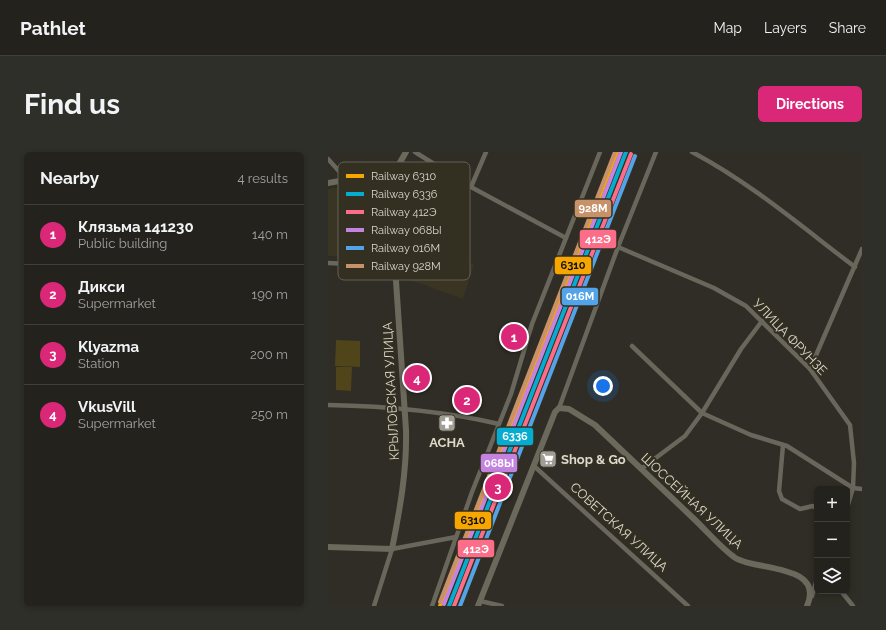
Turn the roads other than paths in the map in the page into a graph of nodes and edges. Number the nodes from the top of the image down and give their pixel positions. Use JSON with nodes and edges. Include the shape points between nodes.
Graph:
{"nodes":[{"id":1,"x":406,"y":152,"type":"edge"},
{"id":2,"x":415,"y":152,"type":"edge"},
{"id":3,"x":486,"y":152,"type":"edge"},
{"id":4,"x":600,"y":152,"type":"edge"},
{"id":5,"x":656,"y":152,"type":"edge"},
{"id":6,"x":692,"y":152,"type":"edge"},
{"id":7,"x":328,"y":159,"type":"edge"},
{"id":8,"x":400,"y":162,"type":"edge"},
{"id":9,"x":431,"y":162,"type":"edge"},
{"id":10,"x":338,"y":171,"type":"edge"},
{"id":11,"x":338,"y":181,"type":"edge"},
{"id":12,"x":328,"y":182,"type":"edge"},
{"id":13,"x":472,"y":187,"type":"joint"},
{"id":14,"x":566,"y":238,"type":"junction"},
{"id":15,"x":618,"y":247,"type":"junction"},
{"id":16,"x":862,"y":249,"type":"edge"},
{"id":17,"x":328,"y":263,"type":"edge"},
{"id":18,"x":338,"y":263,"type":"edge"},
{"id":19,"x":855,"y":267,"type":"junction"},
{"id":20,"x":396,"y":280,"type":"edge"},
{"id":21,"x":762,"y":321,"type":"junction"},
{"id":22,"x":632,"y":346,"type":"dead end"},
{"id":23,"x":810,"y":369,"type":"junction"},
{"id":24,"x":328,"y":405,"type":"edge"},
{"id":25,"x":404,"y":408,"type":"junction"},
{"id":26,"x":559,"y":408,"type":"junction"},
{"id":27,"x":702,"y":413,"type":"junction"},
{"id":28,"x":499,"y":424,"type":"junction"},
{"id":29,"x":783,"y":445,"type":"junction"},
{"id":30,"x":534,"y":466,"type":"junction"},
{"id":31,"x":641,"y":469,"type":"junction"},
{"id":32,"x":853,"y":488,"type":"junction"},
{"id":33,"x":862,"y":489,"type":"edge"},
{"id":34,"x":850,"y":498,"type":"edge"},
{"id":35,"x":814,"y":507,"type":"edge"},
{"id":36,"x":456,"y":537,"type":"junction"},
{"id":37,"x":328,"y":547,"type":"edge"},
{"id":38,"x":392,"y":549,"type":"junction"},
{"id":39,"x":814,"y":588,"type":"edge"},
{"id":40,"x":843,"y":594,"type":"edge"},
{"id":41,"x":811,"y":598,"type":"junction"},
{"id":42,"x":479,"y":604,"type":"edge"},
{"id":43,"x":374,"y":606,"type":"edge"},
{"id":44,"x":432,"y":606,"type":"edge"},
{"id":45,"x":502,"y":606,"type":"edge"},
{"id":46,"x":688,"y":606,"type":"edge"},
{"id":47,"x":808,"y":606,"type":"edge"},
{"id":48,"x":853,"y":606,"type":"edge"}],
"edges":[{"from":1,"to":8,"type":"main road"},
{"from":2,"to":9,"type":"street"},
{"from":3,"to":13,"type":"street"},
{"from":4,"to":14,"type":"street"},
{"from":5,"to":15,"type":"street"},
{"from":6,"to":19,"type":"street","via":[[717,165],[749,187]]},
{"from":7,"to":10,"type":"street"},
{"from":11,"to":12,"type":"main road"},
{"from":13,"to":14,"type":"street"},
{"from":14,"to":28,"type":"street","via":[[532,324]]},
{"from":15,"to":21,"type":"street","name":"УЛИЦА ФРУНЗЕ","via":[[714,288],[746,306]]},
{"from":15,"to":26,"type":"street"},
{"from":16,"to":19,"type":"street"},
{"from":17,"to":18,"type":"street"},
{"from":19,"to":23,"type":"street"},
{"from":20,"to":25,"type":"main road","name":"КРЫЛОВСКАЯ УЛИЦА"},
{"from":21,"to":23,"type":"street","name":"УЛИЦА ФРУНЗЕ"},
{"from":21,"to":27,"type":"street","via":[[741,349]]},
{"from":22,"to":27,"type":"street"},
{"from":23,"to":32,"type":"street","name":"УЛИЦА ФРУНЗЕ","via":[[850,425],[854,463]]},
{"from":24,"to":25,"type":"street"},
{"from":25,"to":28,"type":"street"},
{"from":25,"to":38,"type":"main road","name":"КРЫЛОВСКАЯ УЛИЦА","via":[[407,456]]},
{"from":26,"to":30,"type":"main road","via":[[555,412]]},
{"from":26,"to":31,"type":"main road","name":"ШОССЕЙНАЯ УЛИЦА","via":[[569,409],[595,425]]},
{"from":27,"to":29,"type":"street","via":[[751,435]]},
{"from":27,"to":31,"type":"street","via":[[685,436]]},
{"from":28,"to":36,"type":"street"},
{"from":29,"to":32,"type":"street"},
{"from":29,"to":35,"type":"street","via":[[779,491],[782,500],[800,509]]},
{"from":30,"to":42,"type":"main road"},
{"from":30,"to":46,"type":"street","name":"СОВЕТСКАЯ УЛИЦА"},
{"from":31,"to":41,"type":"main road","name":"ШОССЕЙНАЯ УЛИЦА","via":[[735,558],[787,571],[805,580],[810,588]]},
{"from":32,"to":33,"type":"street"},
{"from":32,"to":34,"type":"street","name":"УЛИЦА ФРУНЗЕ"},
{"from":36,"to":38,"type":"street"},
{"from":36,"to":44,"type":"street"},
{"from":37,"to":38,"type":"main road"},
{"from":38,"to":43,"type":"street","name":"КРЫЛОВСКАЯ УЛИЦА"},
{"from":39,"to":41,"type":"street"},
{"from":40,"to":48,"type":"street"},
{"from":41,"to":47,"type":"main road"},
{"from":42,"to":45,"type":"street"}]}
